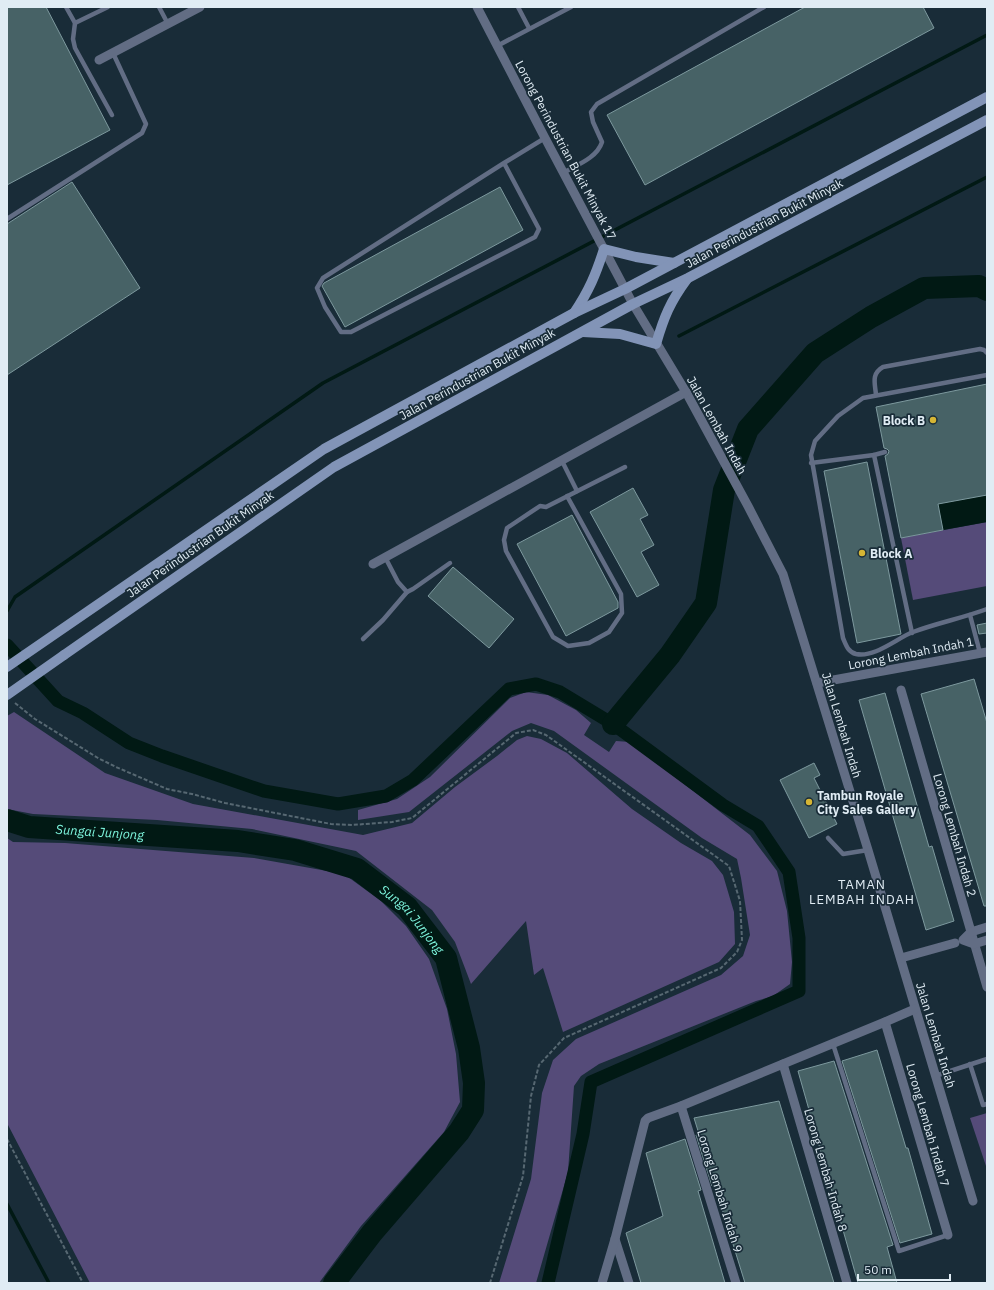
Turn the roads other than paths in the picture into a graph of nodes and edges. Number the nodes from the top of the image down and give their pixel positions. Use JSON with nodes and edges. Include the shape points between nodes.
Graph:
{"nodes":[{"id":1,"x":66,"y":7,"type":"edge"},
{"id":2,"x":108,"y":7,"type":"edge"},
{"id":3,"x":159,"y":7,"type":"edge"},
{"id":4,"x":200,"y":7,"type":"edge"},
{"id":5,"x":477,"y":7,"type":"edge"},
{"id":6,"x":518,"y":7,"type":"edge"},
{"id":7,"x":571,"y":7,"type":"edge"},
{"id":8,"x":764,"y":7,"type":"edge"},
{"id":9,"x":75,"y":23,"type":"junction"},
{"id":10,"x":168,"y":24,"type":"junction"},
{"id":11,"x":530,"y":28,"type":"junction"},
{"id":12,"x":497,"y":46,"type":"junction"},
{"id":13,"x":113,"y":52,"type":"junction"},
{"id":14,"x":99,"y":60,"type":"dead end"},
{"id":15,"x":987,"y":97,"type":"edge"},
{"id":16,"x":112,"y":115,"type":"dead end"},
{"id":17,"x":987,"y":120,"type":"edge"},
{"id":18,"x":545,"y":138,"type":"junction"},
{"id":19,"x":504,"y":163,"type":"junction"},
{"id":20,"x":563,"y":173,"type":"junction"},
{"id":21,"x":7,"y":219,"type":"edge"},
{"id":22,"x":600,"y":242,"type":"junction"},
{"id":23,"x":674,"y":263,"type":"junction"},
{"id":24,"x":688,"y":278,"type":"junction"},
{"id":25,"x":625,"y":289,"type":"junction"},
{"id":26,"x":633,"y":304,"type":"junction"},
{"id":27,"x":574,"y":313,"type":"junction"},
{"id":28,"x":583,"y":332,"type":"junction"},
{"id":29,"x":656,"y":344,"type":"junction"},
{"id":30,"x":987,"y":353,"type":"edge"},
{"id":31,"x":987,"y":375,"type":"edge"},
{"id":32,"x":686,"y":392,"type":"junction"},
{"id":33,"x":876,"y":395,"type":"junction"},
{"id":34,"x":885,"y":452,"type":"dead end"},
{"id":35,"x":874,"y":455,"type":"junction"},
{"id":36,"x":562,"y":461,"type":"junction"},
{"id":37,"x":811,"y":463,"type":"junction"},
{"id":38,"x":625,"y":467,"type":"dead end"},
{"id":39,"x":577,"y":491,"type":"junction"},
{"id":40,"x":567,"y":496,"type":"junction"},
{"id":41,"x":384,"y":557,"type":"junction"},
{"id":42,"x":450,"y":563,"type":"dead end"},
{"id":43,"x":373,"y":564,"type":"dead end"},
{"id":44,"x":407,"y":592,"type":"junction"},
{"id":45,"x":987,"y":609,"type":"edge"},
{"id":46,"x":970,"y":615,"type":"junction"},
{"id":47,"x":912,"y":633,"type":"junction"},
{"id":48,"x":363,"y":639,"type":"dead end"},
{"id":49,"x":984,"y":652,"type":"edge"},
{"id":50,"x":7,"y":668,"type":"edge"},
{"id":51,"x":817,"y":683,"type":"junction"},
{"id":52,"x":901,"y":690,"type":"dead end"},
{"id":53,"x":9,"y":697,"type":"edge"},
{"id":54,"x":828,"y":838,"type":"dead end"},
{"id":55,"x":868,"y":850,"type":"junction"},
{"id":56,"x":987,"y":927,"type":"edge"},
{"id":57,"x":971,"y":932,"type":"junction"},
{"id":58,"x":987,"y":940,"type":"edge"},
{"id":59,"x":955,"y":943,"type":"dead end"},
{"id":60,"x":974,"y":944,"type":"junction"},
{"id":61,"x":901,"y":958,"type":"junction"},
{"id":62,"x":987,"y":987,"type":"edge"},
{"id":63,"x":916,"y":1009,"type":"junction"},
{"id":64,"x":885,"y":1022,"type":"junction"},
{"id":65,"x":829,"y":1045,"type":"junction"},
{"id":66,"x":987,"y":1059,"type":"edge"},
{"id":67,"x":783,"y":1064,"type":"junction"},
{"id":68,"x":970,"y":1064,"type":"junction"},
{"id":69,"x":936,"y":1076,"type":"junction"},
{"id":70,"x":987,"y":1104,"type":"edge"},
{"id":71,"x":681,"y":1106,"type":"junction"},
{"id":72,"x":973,"y":1201,"type":"dead end"},
{"id":73,"x":948,"y":1235,"type":"joint"},
{"id":74,"x":616,"y":1239,"type":"junction"},
{"id":75,"x":602,"y":1283,"type":"edge"},
{"id":76,"x":629,"y":1283,"type":"edge"},
{"id":77,"x":736,"y":1283,"type":"edge"},
{"id":78,"x":847,"y":1283,"type":"edge"}],
"edges":[{"from":1,"to":9,"type":"lane"},
{"from":2,"to":9,"type":"lane"},
{"from":3,"to":10,"type":"lane"},
{"from":4,"to":10,"type":"street"},
{"from":5,"to":12,"type":"street","name":"Lorong Perindustrian Bukit Minyak 17"},
{"from":6,"to":11,"type":"lane"},
{"from":7,"to":11,"type":"lane"},
{"from":8,"to":20,"type":"lane","via":[[597,104],[591,112],[602,142],[600,148],[590,158]]},
{"from":9,"to":16,"type":"lane","via":[[75,48]]},
{"from":10,"to":13,"type":"street"},
{"from":11,"to":12,"type":"lane"},
{"from":12,"to":18,"type":"street","name":"Lorong Perindustrian Bukit Minyak 17"},
{"from":13,"to":14,"type":"street"},
{"from":13,"to":21,"type":"lane","via":[[146,124],[142,133]]},
{"from":15,"to":23,"type":"main road","name":"Jalan Perindustrian Bukit Minyak"},
{"from":17,"to":24,"type":"main road","name":"Jalan Perindustrian Bukit Minyak"},
{"from":18,"to":19,"type":"lane"},
{"from":18,"to":20,"type":"street","name":"Lorong Perindustrian Bukit Minyak 17"},
{"from":19,"to":19,"type":"lane","via":[[323,278],[317,288],[325,307],[341,332],[351,332],[535,237],[539,229]]},
{"from":20,"to":22,"type":"street","name":"Lorong Perindustrian Bukit Minyak 17"},
{"from":22,"to":23,"type":"main road","via":[[636,257]]},
{"from":22,"to":25,"type":"street","name":"Lorong Perindustrian Bukit Minyak 17"},
{"from":22,"to":27,"type":"main road","via":[[597,270],[588,293]]},
{"from":23,"to":25,"type":"main road","name":"Jalan Perindustrian Bukit Minyak"},
{"from":24,"to":26,"type":"main road","name":"Jalan Perindustrian Bukit Minyak"},
{"from":24,"to":29,"type":"main road","via":[[671,303]]},
{"from":25,"to":26,"type":"street","name":"Lorong Perindustrian Bukit Minyak 17"},
{"from":25,"to":27,"type":"main road","name":"Jalan Perindustrian Bukit Minyak"},
{"from":26,"to":28,"type":"main road","name":"Jalan Perindustrian Bukit Minyak"},
{"from":26,"to":29,"type":"street","name":"Jalan Lembah Indah"},
{"from":27,"to":50,"type":"main road","name":"Jalan Perindustrian Bukit Minyak","via":[[324,449]]},
{"from":28,"to":29,"type":"main road","via":[[620,334]]},
{"from":28,"to":53,"type":"main road","name":"Jalan Perindustrian Bukit Minyak","bridge":true,"via":[[334,467],[64,655]]},
{"from":29,"to":32,"type":"street","name":"Jalan Lembah Indah"},
{"from":30,"to":33,"type":"lane","via":[[980,348],[883,367],[877,370],[875,375]]},
{"from":31,"to":33,"type":"lane"},
{"from":32,"to":36,"type":"street"},
{"from":32,"to":51,"type":"street","name":"Jalan Lembah Indah","via":[[782,574]]},
{"from":33,"to":37,"type":"lane","via":[[863,398],[838,416],[815,441],[810,455]]},
{"from":34,"to":35,"type":"lane"},
{"from":35,"to":37,"type":"lane"},
{"from":35,"to":47,"type":"lane"},
{"from":36,"to":39,"type":"lane"},
{"from":36,"to":41,"type":"street"},
{"from":37,"to":47,"type":"lane","via":[[843,638],[848,649],[856,654],[868,653],[888,647]]},
{"from":38,"to":39,"type":"lane"},
{"from":39,"to":40,"type":"lane"},
{"from":40,"to":40,"type":"lane","via":[[621,594],[622,613],[609,632],[589,643],[568,646],[553,637],[506,551],[504,540],[507,528],[540,506],[546,507]]},
{"from":41,"to":43,"type":"street"},
{"from":41,"to":44,"type":"lane","via":[[398,582]]},
{"from":42,"to":44,"type":"lane"},
{"from":44,"to":48,"type":"lane"},
{"from":45,"to":46,"type":"lane"},
{"from":46,"to":47,"type":"lane"},
{"from":46,"to":49,"type":"lane"},
{"from":49,"to":51,"type":"street","name":"Lorong Lembah Indah 1"},
{"from":51,"to":55,"type":"street","name":"Jalan Lembah Indah"},
{"from":52,"to":57,"type":"street","name":"Lorong Lembah Indah 2"},
{"from":54,"to":55,"type":"lane","via":[[843,854]]},
{"from":55,"to":61,"type":"street","name":"Jalan Lembah Indah"},
{"from":56,"to":57,"type":"street"},
{"from":57,"to":60,"type":"street","name":"Lorong Lembah Indah 2"},
{"from":58,"to":60,"type":"street"},
{"from":59,"to":61,"type":"street"},
{"from":60,"to":62,"type":"street","name":"Lorong Lembah Indah 2"},
{"from":61,"to":63,"type":"street","name":"Jalan Lembah Indah"},
{"from":63,"to":64,"type":"street"},
{"from":63,"to":69,"type":"street","name":"Jalan Lembah Indah"},
{"from":64,"to":65,"type":"street"},
{"from":64,"to":73,"type":"street","name":"Lorong Lembah Indah 7"},
{"from":65,"to":67,"type":"street"},
{"from":65,"to":73,"type":"lane","via":[[899,1251]]},
{"from":66,"to":68,"type":"lane"},
{"from":67,"to":71,"type":"street"},
{"from":67,"to":78,"type":"street","name":"Lorong Lembah Indah 8"},
{"from":68,"to":69,"type":"lane"},
{"from":68,"to":70,"type":"lane","via":[[983,1105]]},
{"from":69,"to":72,"type":"street","name":"Jalan Lembah Indah"},
{"from":71,"to":74,"type":"street","via":[[645,1121]]},
{"from":71,"to":77,"type":"street","name":"Lorong Lembah Indah 9"},
{"from":74,"to":75,"type":"street"},
{"from":74,"to":76,"type":"street"}]}
